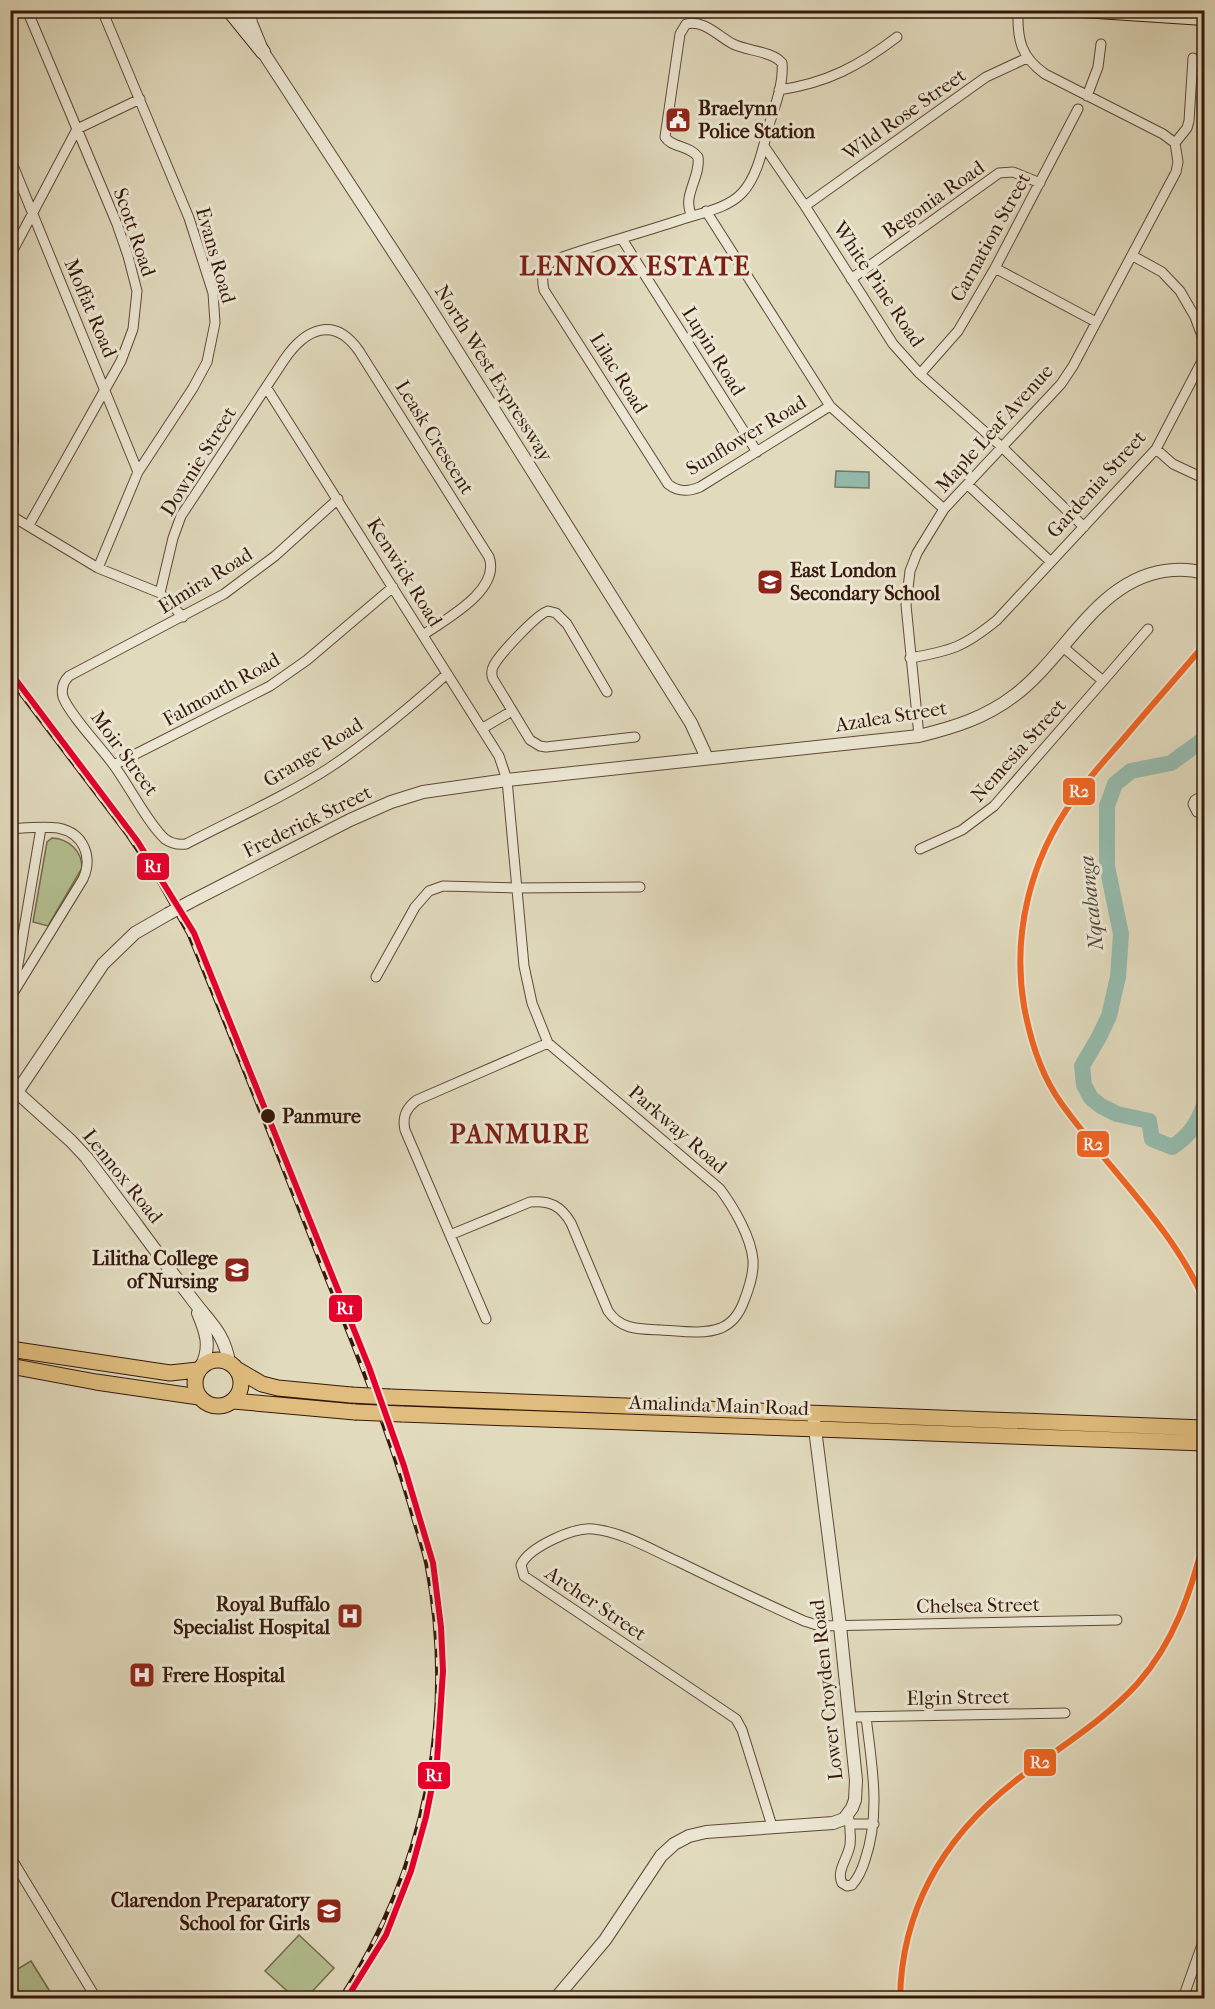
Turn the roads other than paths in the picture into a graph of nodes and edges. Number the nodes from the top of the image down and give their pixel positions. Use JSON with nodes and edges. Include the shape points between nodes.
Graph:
{"nodes":[{"id":1,"x":27,"y":10,"type":"edge"},
{"id":2,"x":102,"y":10,"type":"edge"},
{"id":3,"x":229,"y":10,"type":"edge"},
{"id":4,"x":249,"y":10,"type":"edge"},
{"id":5,"x":1018,"y":10,"type":"edge"},
{"id":6,"x":1082,"y":10,"type":"edge"},
{"id":7,"x":1204,"y":18,"type":"edge"},
{"id":8,"x":897,"y":37,"type":"dead end"},
{"id":9,"x":1101,"y":44,"type":"dead end"},
{"id":10,"x":263,"y":52,"type":"junction"},
{"id":11,"x":1027,"y":58,"type":"junction"},
{"id":12,"x":1193,"y":58,"type":"dead end"},
{"id":13,"x":779,"y":90,"type":"junction"},
{"id":14,"x":1087,"y":96,"type":"junction"},
{"id":15,"x":140,"y":99,"type":"junction"},
{"id":16,"x":1078,"y":109,"type":"dead end"},
{"id":17,"x":77,"y":129,"type":"junction"},
{"id":18,"x":1175,"y":143,"type":"junction"},
{"id":19,"x":764,"y":146,"type":"junction"},
{"id":20,"x":10,"y":158,"type":"edge"},
{"id":21,"x":1040,"y":183,"type":"junction"},
{"id":22,"x":805,"y":206,"type":"junction"},
{"id":23,"x":706,"y":212,"type":"junction"},
{"id":24,"x":32,"y":214,"type":"junction"},
{"id":25,"x":692,"y":216,"type":"junction"},
{"id":26,"x":622,"y":239,"type":"junction"},
{"id":27,"x":10,"y":256,"type":"edge"},
{"id":28,"x":1133,"y":256,"type":"junction"},
{"id":29,"x":995,"y":268,"type":"junction"},
{"id":30,"x":851,"y":279,"type":"junction"},
{"id":31,"x":1096,"y":322,"type":"junction"},
{"id":32,"x":920,"y":374,"type":"junction"},
{"id":33,"x":266,"y":387,"type":"junction"},
{"id":34,"x":105,"y":390,"type":"junction"},
{"id":35,"x":830,"y":406,"type":"junction"},
{"id":36,"x":10,"y":409,"type":"edge"},
{"id":37,"x":1003,"y":448,"type":"junction"},
{"id":38,"x":1156,"y":449,"type":"junction"},
{"id":39,"x":757,"y":452,"type":"junction"},
{"id":40,"x":10,"y":462,"type":"edge"},
{"id":41,"x":138,"y":472,"type":"junction"},
{"id":42,"x":1203,"y":478,"type":"dead end"},
{"id":43,"x":968,"y":485,"type":"junction"},
{"id":44,"x":680,"y":490,"type":"joint"},
{"id":45,"x":338,"y":499,"type":"junction"},
{"id":46,"x":945,"y":509,"type":"junction"},
{"id":47,"x":10,"y":515,"type":"edge"},
{"id":48,"x":29,"y":525,"type":"junction"},
{"id":49,"x":1084,"y":527,"type":"junction"},
{"id":50,"x":1051,"y":562,"type":"junction"},
{"id":51,"x":98,"y":568,"type":"junction"},
{"id":52,"x":1204,"y":573,"type":"edge"},
{"id":53,"x":393,"y":587,"type":"junction"},
{"id":54,"x":160,"y":593,"type":"junction"},
{"id":55,"x":183,"y":617,"type":"junction"},
{"id":56,"x":1148,"y":629,"type":"dead end"},
{"id":57,"x":423,"y":635,"type":"junction"},
{"id":58,"x":1063,"y":646,"type":"junction"},
{"id":59,"x":910,"y":658,"type":"junction"},
{"id":60,"x":77,"y":670,"type":"joint"},
{"id":61,"x":447,"y":674,"type":"junction"},
{"id":62,"x":1103,"y":681,"type":"junction"},
{"id":63,"x":607,"y":692,"type":"dead end"},
{"id":64,"x":512,"y":711,"type":"junction"},
{"id":65,"x":483,"y":728,"type":"junction"},
{"id":66,"x":919,"y":736,"type":"junction"},
{"id":67,"x":635,"y":737,"type":"dead end"},
{"id":68,"x":707,"y":758,"type":"junction"},
{"id":69,"x":114,"y":765,"type":"junction"},
{"id":70,"x":507,"y":780,"type":"junction"},
{"id":71,"x":1204,"y":795,"type":"edge"},
{"id":72,"x":1204,"y":813,"type":"edge"},
{"id":73,"x":41,"y":828,"type":"junction"},
{"id":74,"x":10,"y":829,"type":"edge"},
{"id":75,"x":186,"y":844,"type":"joint"},
{"id":76,"x":920,"y":849,"type":"dead end"},
{"id":77,"x":640,"y":887,"type":"dead end"},
{"id":78,"x":516,"y":888,"type":"junction"},
{"id":79,"x":376,"y":977,"type":"dead end"},
{"id":80,"x":11,"y":997,"type":"edge"},
{"id":81,"x":548,"y":1043,"type":"junction"},
{"id":82,"x":13,"y":1092,"type":"edge"},
{"id":83,"x":450,"y":1235,"type":"junction"},
{"id":84,"x":193,"y":1301,"type":"junction"},
{"id":85,"x":486,"y":1319,"type":"dead end"},
{"id":86,"x":10,"y":1349,"type":"edge"},
{"id":87,"x":10,"y":1366,"type":"edge"},
{"id":88,"x":233,"y":1366,"type":"junction"},
{"id":89,"x":200,"y":1367,"type":"junction"},
{"id":90,"x":199,"y":1397,"type":"junction"},
{"id":91,"x":233,"y":1401,"type":"junction"},
{"id":92,"x":814,"y":1412,"type":"junction"},
{"id":93,"x":815,"y":1430,"type":"junction"},
{"id":94,"x":1204,"y":1438,"type":"edge"},
{"id":95,"x":1117,"y":1620,"type":"dead end"},
{"id":96,"x":840,"y":1626,"type":"junction"},
{"id":97,"x":1065,"y":1713,"type":"dead end"},
{"id":98,"x":850,"y":1717,"type":"junction"},
{"id":99,"x":866,"y":1717,"type":"junction"},
{"id":100,"x":849,"y":1819,"type":"junction"},
{"id":101,"x":874,"y":1824,"type":"junction"},
{"id":102,"x":772,"y":1826,"type":"junction"},
{"id":103,"x":10,"y":1856,"type":"edge"},
{"id":104,"x":1204,"y":1939,"type":"edge"},
{"id":105,"x":96,"y":1998,"type":"edge"},
{"id":106,"x":556,"y":1998,"type":"edge"},
{"id":107,"x":1183,"y":1998,"type":"edge"}],
"edges":[{"from":1,"to":17,"type":"street","name":"Scott Road"},
{"from":2,"to":15,"type":"street","name":"Evans Road"},
{"from":3,"to":10,"type":"main road"},
{"from":4,"to":10,"type":"street","name":"North West Expressway"},
{"from":5,"to":11,"type":"street","via":[[1018,37]]},
{"from":6,"to":7,"type":"main road"},
{"from":8,"to":13,"type":"street","via":[[844,72],[805,86]]},
{"from":9,"to":14,"type":"street","via":[[1098,67]]},
{"from":10,"to":68,"type":"street","name":"North West Expressway","via":[[436,317],[690,723]]},
{"from":11,"to":14,"type":"street","via":[[1045,74]]},
{"from":11,"to":22,"type":"street","name":"Wild Rose Street","via":[[986,77]]},
{"from":12,"to":18,"type":"street","via":[[1190,121]]},
{"from":13,"to":19,"type":"street"},
{"from":13,"to":25,"type":"street","via":[[779,60],[741,48],[697,23],[687,24],[680,34],[665,137],[698,157],[687,204]]},
{"from":14,"to":18,"type":"street"},
{"from":15,"to":17,"type":"street"},
{"from":15,"to":41,"type":"street","name":"Evans Road","via":[[189,218],[213,293],[215,323],[207,362]]},
{"from":16,"to":21,"type":"street","name":"Carnation Street"},
{"from":17,"to":24,"type":"street"},
{"from":17,"to":34,"type":"street","name":"Scott Road","via":[[117,224],[136,291],[133,329]]},
{"from":18,"to":28,"type":"street","name":"Maple Leaf Avenue","via":[[1176,172]]},
{"from":19,"to":22,"type":"street","name":"White Pine Road"},
{"from":19,"to":23,"type":"street","via":[[742,193]]},
{"from":20,"to":24,"type":"street","name":"Moffat Road"},
{"from":21,"to":29,"type":"street","name":"Carnation Street"},
{"from":21,"to":30,"type":"street","name":"Begonia Road","via":[[1012,172],[999,173]]},
{"from":22,"to":30,"type":"street","name":"White Pine Road"},
{"from":23,"to":25,"type":"street"},
{"from":23,"to":35,"type":"street"},
{"from":24,"to":27,"type":"street"},
{"from":24,"to":34,"type":"street","name":"Moffat Road"},
{"from":25,"to":26,"type":"street"},
{"from":26,"to":39,"type":"street","name":"Lupin Road"},
{"from":26,"to":44,"type":"street","name":"Lilac Road","via":[[554,260],[542,273],[544,290],[668,484]]},
{"from":28,"to":31,"type":"street","name":"Maple Leaf Avenue"},
{"from":28,"to":38,"type":"street","name":"Gardenia Street","via":[[1176,285],[1195,317],[1204,346],[1199,369]]},
{"from":29,"to":31,"type":"street"},
{"from":29,"to":32,"type":"street","name":"Carnation Street","via":[[958,331]]},
{"from":30,"to":32,"type":"street","name":"White Pine Road","via":[[884,332]]},
{"from":31,"to":37,"type":"street","name":"Maple Leaf Avenue","via":[[1061,384]]},
{"from":32,"to":37,"type":"street","name":"White Pine Road"},
{"from":33,"to":45,"type":"street","name":"Kenwick Road"},
{"from":33,"to":54,"type":"street","name":"Downie Street","via":[[181,516]]},
{"from":33,"to":57,"type":"street","name":"Leask Crescent","via":[[291,349],[308,334],[327,330],[343,333],[359,351],[471,527],[492,564],[489,579],[464,607]]},
{"from":34,"to":41,"type":"street","name":"Moffat Road"},
{"from":34,"to":48,"type":"street","name":"Scott Road"},
{"from":35,"to":39,"type":"street","name":"Sunflower Road"},
{"from":35,"to":46,"type":"street"},
{"from":36,"to":40,"type":"street"},
{"from":37,"to":43,"type":"street","name":"Maple Leaf Avenue"},
{"from":37,"to":49,"type":"street","name":"White Pine Road"},
{"from":38,"to":42,"type":"street","via":[[1173,464]]},
{"from":38,"to":49,"type":"street","name":"Gardenia Street"},
{"from":39,"to":44,"type":"street","name":"Sunflower Road","via":[[700,487]]},
{"from":41,"to":51,"type":"street","name":"Evans Road"},
{"from":43,"to":46,"type":"street","name":"Maple Leaf Avenue"},
{"from":43,"to":50,"type":"street"},
{"from":45,"to":53,"type":"street","name":"Kenwick Road"},
{"from":45,"to":55,"type":"street","name":"Elmira Road","via":[[255,572]]},
{"from":46,"to":59,"type":"street","name":"Maple Leaf Avenue","via":[[925,538],[910,571],[906,605]]},
{"from":47,"to":48,"type":"street"},
{"from":48,"to":51,"type":"street"},
{"from":49,"to":50,"type":"street","name":"Gardenia Street"},
{"from":50,"to":59,"type":"street","name":"Gardenia Street","via":[[997,620],[972,640]]},
{"from":51,"to":54,"type":"street"},
{"from":52,"to":58,"type":"street","name":"Azalea Street","via":[[1163,571],[1127,583]]},
{"from":53,"to":57,"type":"street","name":"Kenwick Road"},
{"from":53,"to":69,"type":"street","name":"Falmouth Road","via":[[270,687]]},
{"from":54,"to":55,"type":"street"},
{"from":55,"to":60,"type":"street","name":"Elmira Road"},
{"from":56,"to":62,"type":"street","name":"Nemesia Street"},
{"from":57,"to":61,"type":"street","name":"Kenwick Road"},
{"from":58,"to":62,"type":"street"},
{"from":58,"to":66,"type":"street","name":"Azalea Street","via":[[1035,678],[992,711],[963,725]]},
{"from":59,"to":66,"type":"street","name":"Maple Leaf Avenue"},
{"from":60,"to":69,"type":"street","name":"Moir Street","via":[[65,679],[63,696]]},
{"from":61,"to":65,"type":"street","name":"Kenwick Road"},
{"from":61,"to":75,"type":"street","name":"Grange Road","via":[[392,723],[327,769]]},
{"from":62,"to":76,"type":"street","name":"Nemesia Street","via":[[994,806],[962,830]]},
{"from":63,"to":64,"type":"street","via":[[567,624],[548,611],[538,616],[492,668],[493,679]]},
{"from":64,"to":65,"type":"street"},
{"from":64,"to":67,"type":"street","via":[[530,740],[540,746]]},
{"from":65,"to":70,"type":"street","name":"Kenwick Road"},
{"from":66,"to":68,"type":"street","name":"Azalea Street"},
{"from":68,"to":70,"type":"street","name":"Frederick Street"},
{"from":69,"to":75,"type":"street","name":"Moir Street","via":[[160,834],[172,843]]},
{"from":70,"to":78,"type":"street","name":"Parkway Road"},
{"from":70,"to":82,"type":"street","name":"Frederick Street","bridge":true,"via":[[423,792],[391,802],[322,833],[135,933],[103,964]]},
{"from":71,"to":72,"type":"street","via":[[1193,804],[1197,812]]},
{"from":73,"to":74,"type":"street"},
{"from":73,"to":80,"type":"street"},
{"from":73,"to":80,"type":"street","via":[[58,828],[74,834],[85,848],[88,865]]},
{"from":77,"to":78,"type":"street"},
{"from":78,"to":79,"type":"street","via":[[450,886],[429,891],[415,907]]},
{"from":78,"to":81,"type":"street","name":"Parkway Road","via":[[526,976]]},
{"from":81,"to":83,"type":"street","via":[[417,1100],[406,1111],[405,1130]]},
{"from":81,"to":83,"type":"street","name":"Parkway Road","via":[[726,1197],[753,1261],[741,1308],[730,1323],[705,1331],[632,1328],[618,1323],[608,1311],[571,1223],[550,1202],[530,1202]]},
{"from":82,"to":84,"type":"street","name":"Lennox Road","via":[[80,1149]]},
{"from":83,"to":85,"type":"street"},
{"from":84,"to":88,"type":"street","name":"Lennox Road","via":[[223,1339]]},
{"from":84,"to":89,"type":"street","name":"Lennox Road","via":[[208,1346]]},
{"from":86,"to":89,"type":"main road","via":[[170,1373]]},
{"from":87,"to":90,"type":"main road","name":"Amalinda Main Road"},
{"from":88,"to":89,"type":"main road","via":[[215,1360]]},
{"from":88,"to":91,"type":"main road","via":[[240,1377],[240,1390]]},
{"from":88,"to":92,"type":"main road","name":"Amalinda Main Road","bridge":true,"via":[[262,1384],[278,1388],[351,1395]]},
{"from":89,"to":90,"type":"main road","via":[[194,1383]]},
{"from":90,"to":91,"type":"main road","name":"Amalinda Main Road","via":[[211,1406]]},
{"from":91,"to":93,"type":"main road","name":"Amalinda Main Road","bridge":true,"via":[[355,1412]]},
{"from":92,"to":93,"type":"street","name":"Lower Croyden Road"},
{"from":92,"to":94,"type":"main road","name":"Amalinda Main Road"},
{"from":93,"to":94,"type":"main road","name":"Amalinda Main Road"},
{"from":93,"to":96,"type":"street","name":"Lower Croyden Road"},
{"from":95,"to":96,"type":"street","name":"Chelsea Street"},
{"from":96,"to":98,"type":"street","name":"Lower Croyden Road"},
{"from":96,"to":102,"type":"street","name":"Archer Street","via":[[812,1624],[637,1543],[596,1529],[562,1536],[536,1549],[521,1564],[529,1580],[736,1719]]},
{"from":97,"to":99,"type":"street","name":"Elgin Street"},
{"from":98,"to":99,"type":"street","name":"Elgin Street"},
{"from":98,"to":100,"type":"street","name":"Lower Croyden Road","via":[[856,1790]]},
{"from":99,"to":101,"type":"street","name":"Lower Croyden Road","via":[[876,1807]]},
{"from":100,"to":101,"type":"street"},
{"from":100,"to":101,"type":"street","name":"Lower Croyden Road","via":[[848,1854],[840,1876],[847,1886],[861,1873]]},
{"from":100,"to":102,"type":"street"},
{"from":102,"to":106,"type":"street","via":[[706,1832],[674,1844],[661,1856],[605,1940]]},
{"from":103,"to":105,"type":"street"},
{"from":104,"to":107,"type":"street"}]}
